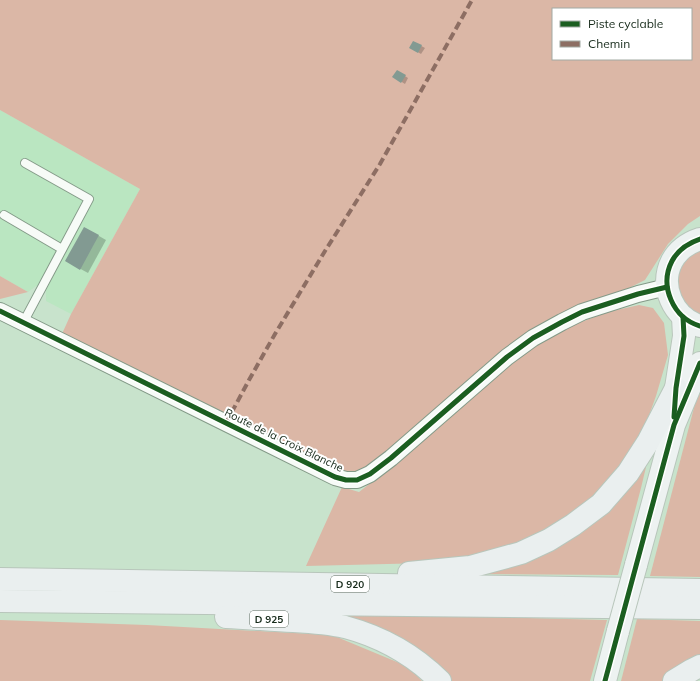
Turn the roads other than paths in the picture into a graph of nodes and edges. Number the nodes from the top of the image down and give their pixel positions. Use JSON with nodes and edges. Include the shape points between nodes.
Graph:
{"nodes":[{"id":1,"x":25,"y":163,"type":"dead end"},
{"id":2,"x":4,"y":215,"type":"dead end"},
{"id":3,"x":700,"y":239,"type":"edge"},
{"id":4,"x":62,"y":248,"type":"junction"},
{"id":5,"x":667,"y":287,"type":"junction"},
{"id":6,"x":0,"y":311,"type":"edge"},
{"id":7,"x":691,"y":321,"type":"edge"},
{"id":8,"x":23,"y":323,"type":"junction"},
{"id":9,"x":700,"y":363,"type":"edge"},
{"id":10,"x":676,"y":388,"type":"junction"},
{"id":11,"x":674,"y":425,"type":"junction"},
{"id":12,"x":0,"y":579,"type":"edge"},
{"id":13,"x":267,"y":583,"type":"junction"},
{"id":14,"x":700,"y":590,"type":"edge"},
{"id":15,"x":0,"y":601,"type":"edge"},
{"id":16,"x":84,"y":601,"type":"junction"},
{"id":17,"x":700,"y":608,"type":"edge"},
{"id":18,"x":700,"y":666,"type":"edge"},
{"id":19,"x":440,"y":681,"type":"edge"},
{"id":20,"x":605,"y":681,"type":"edge"},
{"id":21,"x":674,"y":681,"type":"edge"}],
"edges":[{"from":1,"to":4,"type":"lane","via":[[89,199]]},
{"from":2,"to":4,"type":"lane"},
{"from":3,"to":5,"type":"main road","via":[[690,243],[672,261]]},
{"from":4,"to":8,"type":"lane"},
{"from":5,"to":7,"type":"main road","via":[[675,308]]},
{"from":5,"to":8,"type":"street","name":"Route de la Croix Blanche","via":[[582,312],[534,338],[506,358],[390,458],[370,474],[357,480],[335,477]]},
{"from":6,"to":8,"type":"street","name":"Route de la Croix Blanche"},
{"from":7,"to":10,"type":"main road","via":[[684,336]]},
{"from":9,"to":11,"type":"main road"},
{"from":10,"to":11,"type":"main road"},
{"from":10,"to":13,"type":"highway","number":"D 920","via":[[648,442],[628,473],[601,504],[549,540],[521,553],[470,567],[409,573],[326,574]]},
{"from":11,"to":20,"type":"main road","bridge":true},
{"from":12,"to":13,"type":"highway","number":"D 920"},
{"from":13,"to":14,"type":"highway","number":"D 920"},
{"from":15,"to":16,"type":"highway","number":"D 920"},
{"from":16,"to":17,"type":"highway","number":"D 920"},
{"from":16,"to":19,"type":"highway","number":"D 925","via":[[125,612],[263,619],[344,627],[390,644],[416,660]]},
{"from":18,"to":21,"type":"highway"}]}
